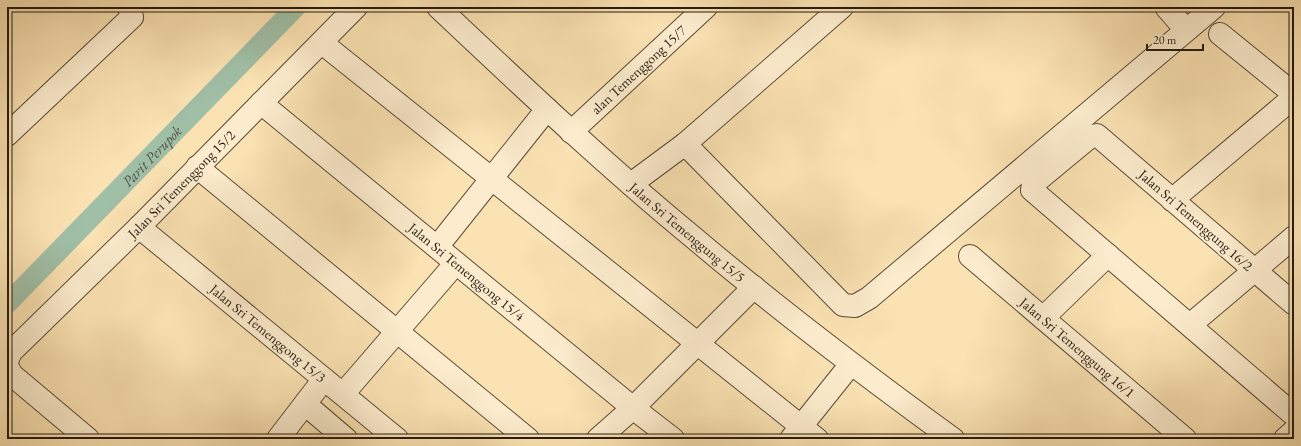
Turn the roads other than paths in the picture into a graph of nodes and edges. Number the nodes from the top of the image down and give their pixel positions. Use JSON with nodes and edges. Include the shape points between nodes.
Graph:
{"nodes":[{"id":1,"x":129,"y":7,"type":"edge"},
{"id":2,"x":356,"y":7,"type":"edge"},
{"id":3,"x":438,"y":7,"type":"edge"},
{"id":4,"x":706,"y":7,"type":"edge"},
{"id":5,"x":842,"y":7,"type":"edge"},
{"id":6,"x":1166,"y":7,"type":"edge"},
{"id":7,"x":1214,"y":7,"type":"edge"},
{"id":8,"x":1186,"y":30,"type":"junction"},
{"id":9,"x":1220,"y":34,"type":"dead end"},
{"id":10,"x":322,"y":43,"type":"junction"},
{"id":11,"x":1294,"y":94,"type":"edge"},
{"id":12,"x":1294,"y":97,"type":"edge"},
{"id":13,"x":261,"y":103,"type":"junction"},
{"id":14,"x":547,"y":109,"type":"junction"},
{"id":15,"x":571,"y":132,"type":"junction"},
{"id":16,"x":7,"y":135,"type":"edge"},
{"id":17,"x":685,"y":144,"type":"junction"},
{"id":18,"x":197,"y":167,"type":"junction"},
{"id":19,"x":492,"y":179,"type":"junction"},
{"id":20,"x":631,"y":184,"type":"junction"},
{"id":21,"x":1172,"y":200,"type":"junction"},
{"id":22,"x":138,"y":227,"type":"junction"},
{"id":23,"x":1294,"y":237,"type":"edge"},
{"id":24,"x":437,"y":247,"type":"junction"},
{"id":25,"x":1108,"y":254,"type":"junction"},
{"id":26,"x":970,"y":256,"type":"dead end"},
{"id":27,"x":456,"y":263,"type":"junction"},
{"id":28,"x":1254,"y":270,"type":"junction"},
{"id":29,"x":754,"y":287,"type":"junction"},
{"id":30,"x":1294,"y":304,"type":"edge"},
{"id":31,"x":1043,"y":318,"type":"junction"},
{"id":32,"x":1190,"y":325,"type":"junction"},
{"id":33,"x":397,"y":332,"type":"junction"},
{"id":34,"x":698,"y":343,"type":"junction"},
{"id":35,"x":7,"y":361,"type":"edge"},
{"id":36,"x":851,"y":364,"type":"junction"},
{"id":37,"x":7,"y":366,"type":"edge"},
{"id":38,"x":324,"y":379,"type":"junction"},
{"id":39,"x":343,"y":394,"type":"junction"},
{"id":40,"x":305,"y":404,"type":"junction"},
{"id":41,"x":633,"y":408,"type":"junction"},
{"id":42,"x":1294,"y":415,"type":"edge"},
{"id":43,"x":1294,"y":431,"type":"edge"},
{"id":44,"x":803,"y":435,"type":"edge"},
{"id":45,"x":88,"y":439,"type":"edge"},
{"id":46,"x":278,"y":439,"type":"edge"},
{"id":47,"x":346,"y":439,"type":"edge"},
{"id":48,"x":397,"y":439,"type":"edge"},
{"id":49,"x":528,"y":439,"type":"edge"},
{"id":50,"x":598,"y":439,"type":"edge"},
{"id":51,"x":673,"y":439,"type":"edge"},
{"id":52,"x":953,"y":439,"type":"edge"},
{"id":53,"x":1185,"y":439,"type":"edge"},
{"id":54,"x":1285,"y":439,"type":"edge"}],
"edges":[{"from":1,"to":16,"type":"street","via":[[132,17]]},
{"from":2,"to":10,"type":"street","name":"Jalan Sri Temenggong 15/2"},
{"from":3,"to":14,"type":"street","name":"Jalan Sri Temenggung 15/5"},
{"from":4,"to":15,"type":"street","name":"alan Temenggong 15/7"},
{"from":5,"to":17,"type":"street"},
{"from":6,"to":8,"type":"street"},
{"from":7,"to":8,"type":"street"},
{"from":8,"to":17,"type":"street","via":[[869,298],[855,306],[843,305]]},
{"from":9,"to":11,"type":"street"},
{"from":10,"to":13,"type":"street","name":"Jalan Sri Temenggong 15/2"},
{"from":10,"to":19,"type":"street"},
{"from":12,"to":21,"type":"street"},
{"from":13,"to":18,"type":"street","name":"Jalan Sri Temenggong 15/2"},
{"from":13,"to":24,"type":"street","name":"Jalan Sri Temenggong 15/4"},
{"from":14,"to":15,"type":"street","name":"Jalan Sri Temenggung 15/5"},
{"from":14,"to":19,"type":"street"},
{"from":15,"to":20,"type":"street","name":"Jalan Sri Temenggung 15/5"},
{"from":17,"to":20,"type":"street"},
{"from":18,"to":22,"type":"street","name":"Jalan Sri Temenggong 15/2"},
{"from":18,"to":33,"type":"street"},
{"from":19,"to":24,"type":"street"},
{"from":19,"to":34,"type":"street"},
{"from":20,"to":29,"type":"street","name":"Jalan Sri Temenggung 15/5"},
{"from":21,"to":25,"type":"street","name":"Jalan Sri Temenggung 16/2","via":[[1097,135],[1091,136],[1033,184],[1032,190]]},
{"from":21,"to":28,"type":"street","name":"Jalan Sri Temenggung 16/2"},
{"from":22,"to":35,"type":"street","name":"Jalan Sri Temenggong 15/2","via":[[11,352]]},
{"from":22,"to":38,"type":"street","name":"Jalan Sri Temenggong 15/3"},
{"from":23,"to":28,"type":"street"},
{"from":24,"to":27,"type":"street","name":"Jalan Sri Temenggong 15/4"},
{"from":25,"to":31,"type":"street"},
{"from":25,"to":32,"type":"street"},
{"from":26,"to":31,"type":"street","name":"Jalan Sri Temenggung 16/1"},
{"from":27,"to":33,"type":"street"},
{"from":27,"to":41,"type":"street","name":"Jalan Sri Temenggong 15/4"},
{"from":28,"to":30,"type":"street","name":"Jalan Sri Temenggung 16/2"},
{"from":28,"to":32,"type":"street"},
{"from":29,"to":34,"type":"street"},
{"from":29,"to":36,"type":"street","name":"Jalan Sri Temenggung 15/5"},
{"from":31,"to":53,"type":"street","name":"Jalan Sri Temenggung 16/1"},
{"from":32,"to":42,"type":"street"},
{"from":33,"to":39,"type":"street"},
{"from":33,"to":49,"type":"street"},
{"from":34,"to":41,"type":"street"},
{"from":34,"to":44,"type":"street"},
{"from":36,"to":44,"type":"street"},
{"from":36,"to":52,"type":"street","name":"Jalan Sri Temenggung 15/5"},
{"from":37,"to":45,"type":"street","via":[[12,375]]},
{"from":38,"to":39,"type":"street","name":"Jalan Sri Temenggong 15/3"},
{"from":38,"to":40,"type":"street"},
{"from":39,"to":48,"type":"street","name":"Jalan Sri Temenggong 15/3"},
{"from":40,"to":46,"type":"street"},
{"from":40,"to":47,"type":"street"},
{"from":41,"to":50,"type":"street"},
{"from":41,"to":51,"type":"street","name":"Jalan Sri Temenggong 15/4"},
{"from":43,"to":54,"type":"street"}]}
